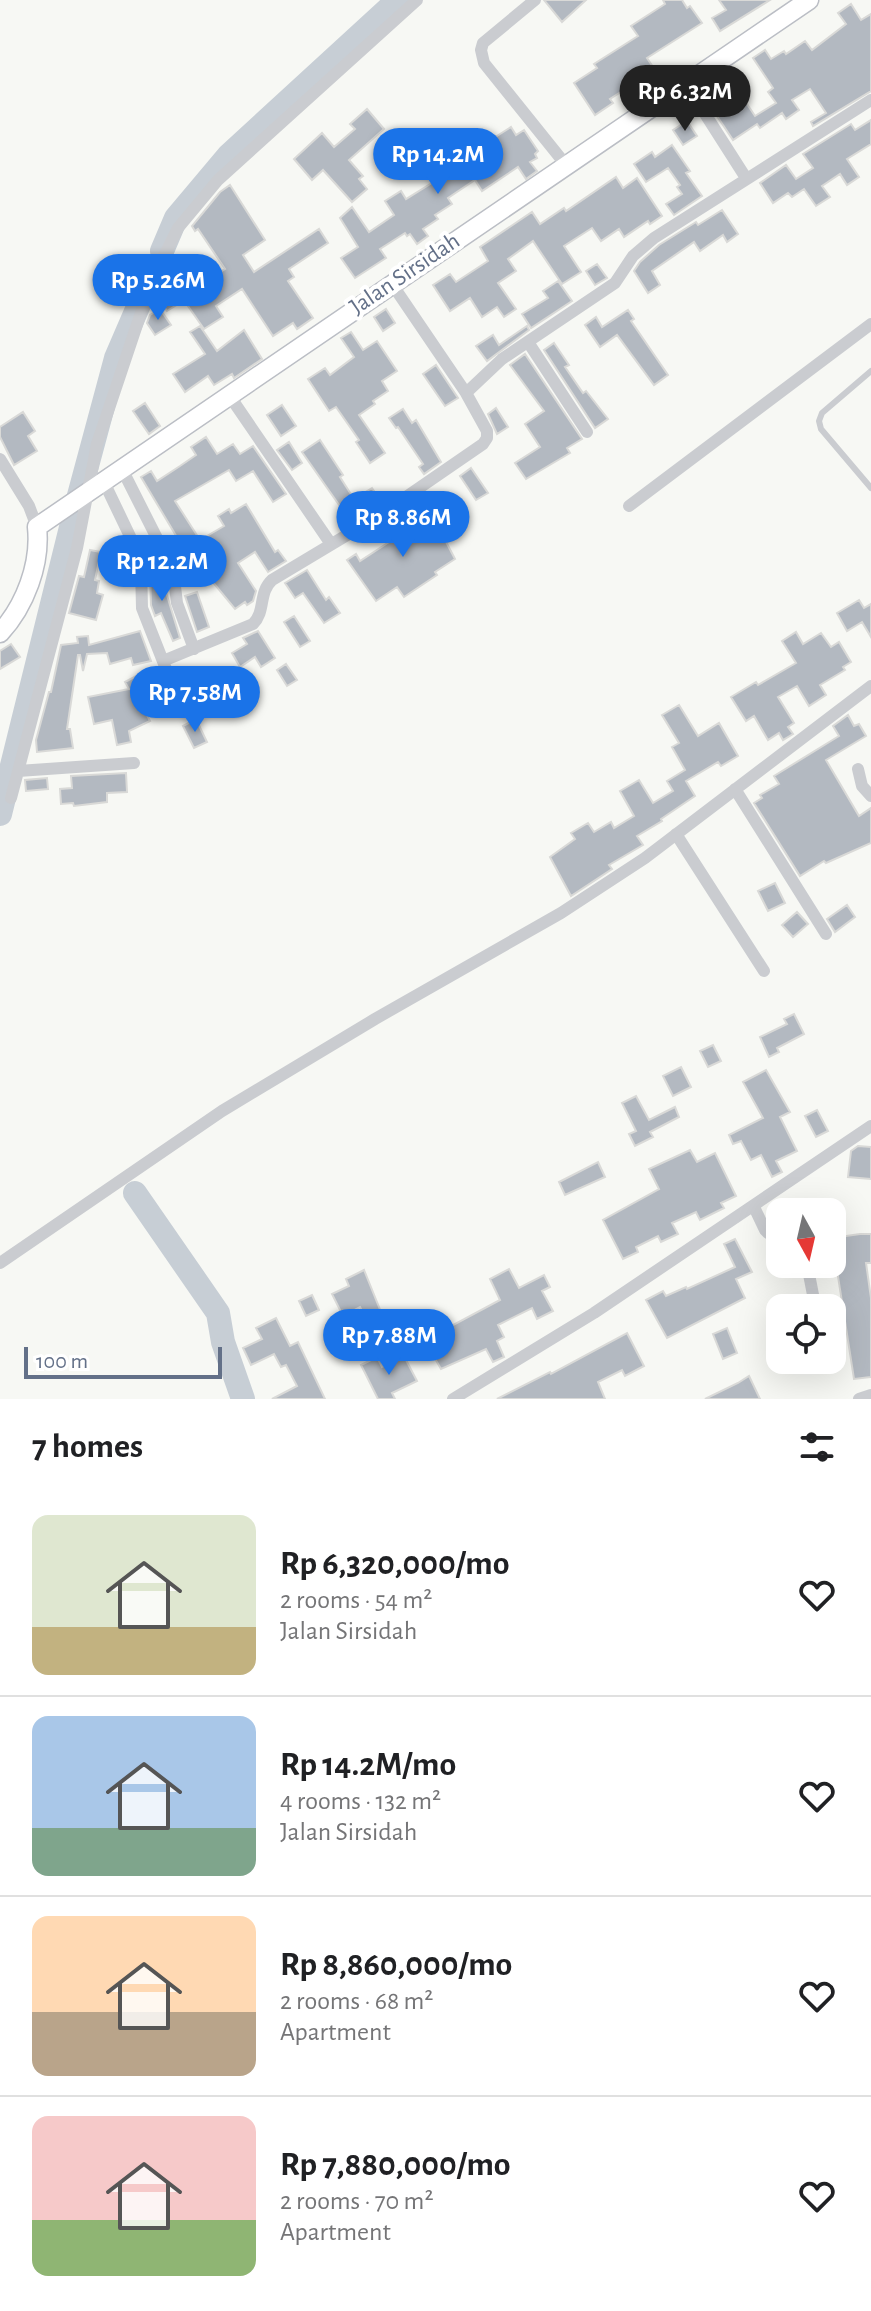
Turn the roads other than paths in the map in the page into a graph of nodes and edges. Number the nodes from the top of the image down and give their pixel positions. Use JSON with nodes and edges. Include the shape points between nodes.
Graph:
{"nodes":[{"id":1,"x":417,"y":0,"type":"edge"},
{"id":2,"x":535,"y":0,"type":"edge"},
{"id":3,"x":809,"y":0,"type":"edge"},
{"id":4,"x":686,"y":84,"type":"junction"},
{"id":5,"x":871,"y":100,"type":"edge"},
{"id":6,"x":566,"y":165,"type":"junction"},
{"id":7,"x":746,"y":178,"type":"junction"},
{"id":8,"x":392,"y":284,"type":"junction"},
{"id":9,"x":871,"y":324,"type":"edge"},
{"id":10,"x":528,"y":342,"type":"junction"},
{"id":11,"x":871,"y":371,"type":"edge"},
{"id":12,"x":466,"y":393,"type":"junction"},
{"id":13,"x":229,"y":395,"type":"junction"},
{"id":14,"x":587,"y":432,"type":"dead end"},
{"id":15,"x":0,"y":459,"type":"edge"},
{"id":16,"x":122,"y":469,"type":"junction"},
{"id":17,"x":104,"y":482,"type":"junction"},
{"id":18,"x":871,"y":488,"type":"edge"},
{"id":19,"x":85,"y":494,"type":"junction"},
{"id":20,"x":629,"y":506,"type":"dead end"},
{"id":21,"x":37,"y":527,"type":"junction"},
{"id":22,"x":331,"y":544,"type":"junction"},
{"id":23,"x":0,"y":633,"type":"edge"},
{"id":24,"x":194,"y":649,"type":"junction"},
{"id":25,"x":163,"y":661,"type":"junction"},
{"id":26,"x":871,"y":686,"type":"edge"},
{"id":27,"x":179,"y":702,"type":"dead end"},
{"id":28,"x":134,"y":763,"type":"dead end"},
{"id":29,"x":858,"y":769,"type":"dead end"},
{"id":30,"x":18,"y":771,"type":"junction"},
{"id":31,"x":735,"y":789,"type":"junction"},
{"id":32,"x":871,"y":796,"type":"edge"},
{"id":33,"x":11,"y":798,"type":"dead end"},
{"id":34,"x":676,"y":834,"type":"junction"},
{"id":35,"x":826,"y":934,"type":"dead end"},
{"id":36,"x":764,"y":971,"type":"dead end"},
{"id":37,"x":871,"y":1126,"type":"edge"},
{"id":38,"x":754,"y":1207,"type":"junction"},
{"id":39,"x":766,"y":1231,"type":"edge"},
{"id":40,"x":0,"y":1263,"type":"edge"},
{"id":41,"x":871,"y":1395,"type":"edge"},
{"id":42,"x":453,"y":1399,"type":"edge"},
{"id":43,"x":859,"y":1399,"type":"edge"}],
"edges":[{"from":1,"to":19,"type":"street","via":[[240,160],[185,217],[152,280]]},
{"from":2,"to":6,"type":"street","via":[[483,43],[481,53]]},
{"from":3,"to":4,"type":"street","name":"Jalan Sirsidah"},
{"from":4,"to":6,"type":"street","name":"Jalan Sirsidah"},
{"from":4,"to":7,"type":"street"},
{"from":5,"to":7,"type":"street"},
{"from":6,"to":8,"type":"street","name":"Jalan Sirsidah"},
{"from":7,"to":10,"type":"street","via":[[654,238],[633,256],[615,283]]},
{"from":8,"to":12,"type":"street"},
{"from":8,"to":13,"type":"street","name":"Jalan Sirsidah"},
{"from":9,"to":20,"type":"street"},
{"from":10,"to":12,"type":"street"},
{"from":10,"to":14,"type":"street"},
{"from":11,"to":18,"type":"lane","via":[[819,421]]},
{"from":12,"to":22,"type":"street","via":[[487,431],[483,444]]},
{"from":13,"to":16,"type":"street","name":"Jalan Sirsidah"},
{"from":13,"to":22,"type":"street"},
{"from":15,"to":21,"type":"street"},
{"from":16,"to":17,"type":"street","name":"Jalan Sirsidah"},
{"from":16,"to":24,"type":"street","via":[[173,570],[177,603]]},
{"from":17,"to":19,"type":"street","name":"Jalan Sirsidah"},
{"from":17,"to":25,"type":"street","via":[[141,561],[140,601]]},
{"from":19,"to":21,"type":"street","name":"Jalan Sirsidah"},
{"from":19,"to":30,"type":"street","via":[[77,548]]},
{"from":21,"to":23,"type":"street","via":[[24,598]]},
{"from":22,"to":24,"type":"street","via":[[269,583],[253,624]]},
{"from":24,"to":25,"type":"street"},
{"from":25,"to":27,"type":"street"},
{"from":26,"to":31,"type":"street"},
{"from":28,"to":30,"type":"street"},
{"from":29,"to":32,"type":"street"},
{"from":30,"to":33,"type":"street"},
{"from":31,"to":34,"type":"street"},
{"from":31,"to":35,"type":"street"},
{"from":34,"to":36,"type":"street"},
{"from":34,"to":40,"type":"street","via":[[561,913],[222,1111]]},
{"from":37,"to":38,"type":"street"},
{"from":38,"to":39,"type":"street"},
{"from":38,"to":42,"type":"street"},
{"from":41,"to":43,"type":"street"}]}
